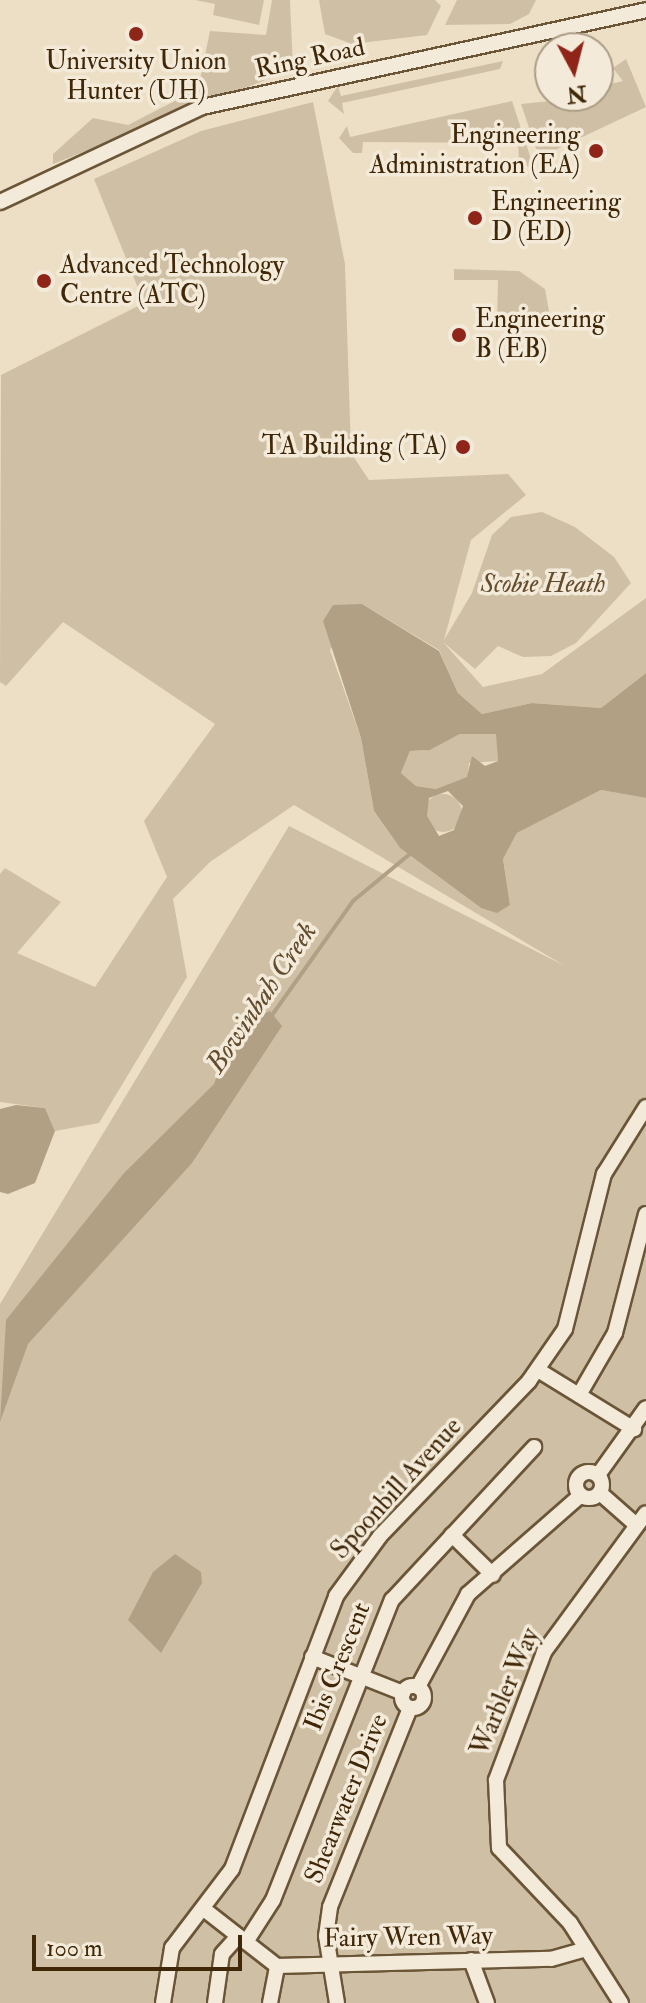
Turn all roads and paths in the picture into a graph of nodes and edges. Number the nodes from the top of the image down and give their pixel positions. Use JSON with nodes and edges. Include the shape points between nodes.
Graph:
{"nodes":[{"id":1,"x":646,"y":10,"type":"edge"},
{"id":2,"x":0,"y":202,"type":"edge"},
{"id":3,"x":646,"y":1107,"type":"edge"},
{"id":4,"x":646,"y":1214,"type":"edge"},
{"id":5,"x":644,"y":1232,"type":"edge"},
{"id":6,"x":538,"y":1370,"type":"junction"},
{"id":7,"x":579,"y":1395,"type":"junction"},
{"id":8,"x":646,"y":1408,"type":"edge"},
{"id":9,"x":634,"y":1429,"type":"junction"},
{"id":10,"x":534,"y":1447,"type":"dead end"},
{"id":11,"x":598,"y":1475,"type":"junction"},
{"id":12,"x":600,"y":1493,"type":"junction"},
{"id":13,"x":581,"y":1495,"type":"junction"},
{"id":14,"x":646,"y":1513,"type":"edge"},
{"id":15,"x":634,"y":1523,"type":"junction"},
{"id":16,"x":452,"y":1535,"type":"junction"},
{"id":17,"x":493,"y":1575,"type":"junction"},
{"id":18,"x":312,"y":1657,"type":"junction"},
{"id":19,"x":359,"y":1675,"type":"junction"},
{"id":20,"x":410,"y":1690,"type":"junction"},
{"id":21,"x":205,"y":1910,"type":"junction"},
{"id":22,"x":242,"y":1939,"type":"junction"},
{"id":23,"x":583,"y":1950,"type":"junction"},
{"id":24,"x":471,"y":1960,"type":"junction"},
{"id":25,"x":329,"y":1963,"type":"junction"},
{"id":26,"x":277,"y":1966,"type":"junction"},
{"id":27,"x":163,"y":2003,"type":"edge"},
{"id":28,"x":215,"y":2003,"type":"edge"},
{"id":29,"x":270,"y":2003,"type":"edge"},
{"id":30,"x":337,"y":2003,"type":"edge"},
{"id":31,"x":487,"y":2003,"type":"edge"},
{"id":32,"x":621,"y":2003,"type":"edge"}],
"edges":[{"from":1,"to":2,"type":"street","name":"Ring Road","via":[[202,107]]},
{"from":3,"to":6,"type":"street","name":"Spoonbill Avenue","via":[[604,1174],[565,1329]]},
{"from":4,"to":5,"type":"street"},
{"from":5,"to":7,"type":"street","via":[[615,1333]]},
{"from":6,"to":7,"type":"street"},
{"from":6,"to":18,"type":"street","name":"Spoonbill Avenue","via":[[359,1562]]},
{"from":7,"to":9,"type":"street"},
{"from":8,"to":9,"type":"street"},
{"from":9,"to":11,"type":"street"},
{"from":10,"to":16,"type":"street","name":"Ibis Crescent"},
{"from":11,"to":12,"type":"street"},
{"from":11,"to":13,"type":"street","via":[[579,1476]]},
{"from":12,"to":13,"type":"street"},
{"from":12,"to":15,"type":"street"},
{"from":13,"to":17,"type":"street"},
{"from":14,"to":15,"type":"street","name":"Warbler Way"},
{"from":15,"to":23,"type":"street","name":"Warbler Way","via":[[544,1652],[497,1764],[499,1848],[570,1923]]},
{"from":16,"to":17,"type":"street"},
{"from":16,"to":19,"type":"street","name":"Ibis Crescent","via":[[392,1600]]},
{"from":17,"to":20,"type":"street","via":[[446,1623]]},
{"from":18,"to":19,"type":"street"},
{"from":18,"to":21,"type":"street","name":"Spoonbill Avenue","via":[[232,1869]]},
{"from":19,"to":20,"type":"street"},
{"from":19,"to":22,"type":"street","name":"Ibis Crescent","via":[[273,1900]]},
{"from":20,"to":25,"type":"street","name":"Shearwater Drive","via":[[423,1703],[410,1708],[330,1907]]},
{"from":21,"to":22,"type":"street"},
{"from":21,"to":27,"type":"street","name":"Spoonbill Avenue","via":[[172,1948]]},
{"from":22,"to":26,"type":"street"},
{"from":22,"to":28,"type":"street","name":"Ibis Crescent","via":[[222,1954]]},
{"from":23,"to":24,"type":"street","name":"Fairy Wren Way","via":[[551,1959]]},
{"from":23,"to":32,"type":"street","name":"Warbler Way"},
{"from":24,"to":25,"type":"street","name":"Fairy Wren Way"},
{"from":24,"to":31,"type":"street"},
{"from":25,"to":26,"type":"street","name":"Fairy Wren Way"},
{"from":25,"to":30,"type":"street","name":"Shearwater Drive"},
{"from":26,"to":29,"type":"street"}]}
